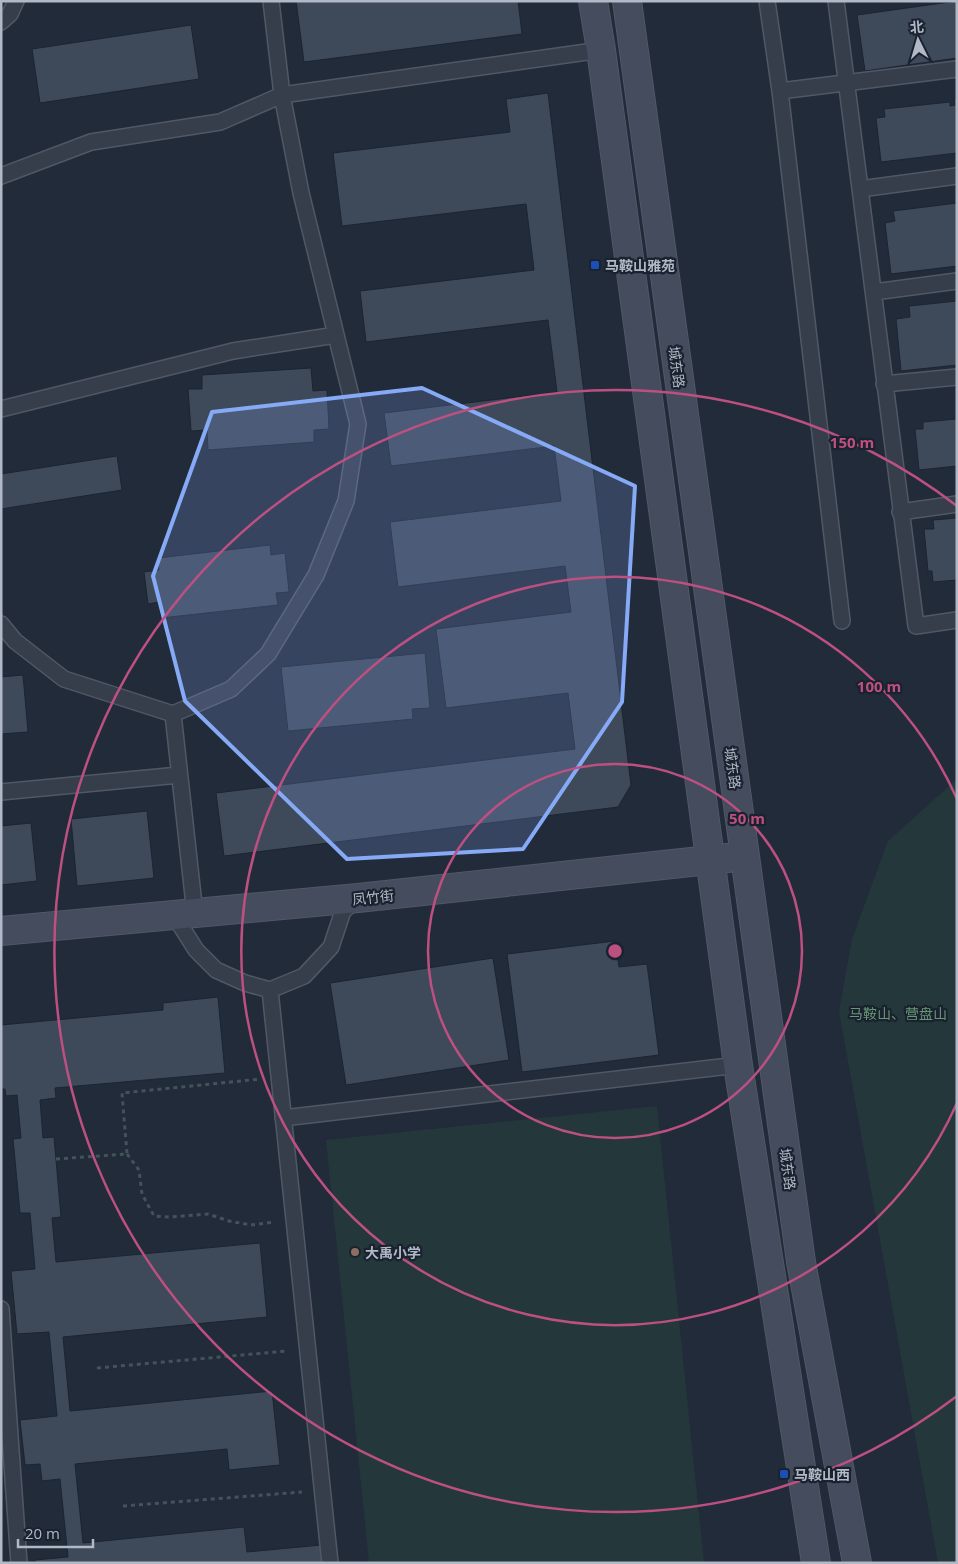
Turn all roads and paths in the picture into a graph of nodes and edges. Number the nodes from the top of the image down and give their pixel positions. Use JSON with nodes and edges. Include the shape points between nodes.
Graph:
{"nodes":[{"id":1,"x":16,"y":1,"type":"edge"},
{"id":2,"x":271,"y":1,"type":"edge"},
{"id":3,"x":594,"y":1,"type":"edge"},
{"id":4,"x":626,"y":1,"type":"edge"},
{"id":5,"x":767,"y":1,"type":"edge"},
{"id":6,"x":836,"y":1,"type":"edge"},
{"id":7,"x":1,"y":22,"type":"edge"},
{"id":8,"x":601,"y":50,"type":"junction"},
{"id":9,"x":957,"y":69,"type":"edge"},
{"id":10,"x":847,"y":84,"type":"junction"},
{"id":11,"x":780,"y":91,"type":"junction"},
{"id":12,"x":282,"y":95,"type":"junction"},
{"id":13,"x":1,"y":176,"type":"edge"},
{"id":14,"x":957,"y":176,"type":"edge"},
{"id":15,"x":860,"y":189,"type":"junction"},
{"id":16,"x":957,"y":280,"type":"edge"},
{"id":17,"x":874,"y":292,"type":"junction"},
{"id":18,"x":336,"y":335,"type":"junction"},
{"id":19,"x":957,"y":377,"type":"edge"},
{"id":20,"x":884,"y":384,"type":"junction"},
{"id":21,"x":1,"y":409,"type":"edge"},
{"id":22,"x":957,"y":504,"type":"edge"},
{"id":23,"x":900,"y":512,"type":"junction"},
{"id":24,"x":957,"y":620,"type":"edge"},
{"id":25,"x":842,"y":621,"type":"dead end"},
{"id":26,"x":1,"y":624,"type":"edge"},
{"id":27,"x":173,"y":714,"type":"junction"},
{"id":28,"x":179,"y":776,"type":"junction"},
{"id":29,"x":1,"y":792,"type":"edge"},
{"id":30,"x":745,"y":856,"type":"junction"},
{"id":31,"x":710,"y":860,"type":"junction"},
{"id":32,"x":358,"y":898,"type":"junction"},
{"id":33,"x":184,"y":914,"type":"junction"},
{"id":34,"x":1,"y":931,"type":"edge"},
{"id":35,"x":270,"y":990,"type":"junction"},
{"id":36,"x":738,"y":1065,"type":"junction"},
{"id":37,"x":279,"y":1077,"type":"junction"},
{"id":38,"x":283,"y":1118,"type":"junction"},
{"id":39,"x":127,"y":1154,"type":"junction"},
{"id":40,"x":56,"y":1159,"type":"dead end"},
{"id":41,"x":294,"y":1219,"type":"junction"},
{"id":42,"x":1,"y":1309,"type":"edge"},
{"id":43,"x":308,"y":1349,"type":"junction"},
{"id":44,"x":97,"y":1368,"type":"dead end"},
{"id":45,"x":323,"y":1491,"type":"junction"},
{"id":46,"x":123,"y":1506,"type":"dead end"},
{"id":47,"x":19,"y":1563,"type":"edge"},
{"id":48,"x":330,"y":1563,"type":"edge"},
{"id":49,"x":816,"y":1563,"type":"edge"},
{"id":50,"x":857,"y":1563,"type":"edge"}],
"edges":[{"from":1,"to":7,"type":"lane","via":[[10,14]]},
{"from":2,"to":12,"type":"lane"},
{"from":3,"to":8,"type":"street"},
{"from":4,"to":30,"type":"street","name":"城东路"},
{"from":5,"to":11,"type":"lane"},
{"from":6,"to":10,"type":"lane"},
{"from":8,"to":12,"type":"lane"},
{"from":8,"to":31,"type":"street"},
{"from":9,"to":10,"type":"lane"},
{"from":10,"to":11,"type":"lane"},
{"from":10,"to":15,"type":"lane"},
{"from":11,"to":25,"type":"lane"},
{"from":12,"to":13,"type":"lane","via":[[220,122],[91,142]]},
{"from":12,"to":18,"type":"lane","via":[[301,193]]},
{"from":14,"to":15,"type":"lane"},
{"from":15,"to":17,"type":"lane"},
{"from":16,"to":17,"type":"lane"},
{"from":17,"to":20,"type":"lane"},
{"from":18,"to":21,"type":"lane","via":[[233,351]]},
{"from":18,"to":27,"type":"lane","via":[[358,424],[346,501],[316,575],[268,654],[231,689]]},
{"from":19,"to":20,"type":"lane"},
{"from":20,"to":23,"type":"lane"},
{"from":22,"to":23,"type":"lane"},
{"from":23,"to":24,"type":"lane","via":[[916,626]]},
{"from":26,"to":27,"type":"lane","via":[[15,641],[64,679]]},
{"from":27,"to":28,"type":"lane"},
{"from":28,"to":29,"type":"lane"},
{"from":28,"to":33,"type":"lane"},
{"from":30,"to":31,"type":"street","name":"凤竹街"},
{"from":30,"to":50,"type":"street","name":"城东路","via":[[801,1262]]},
{"from":31,"to":32,"type":"street","name":"凤竹街"},
{"from":31,"to":36,"type":"street"},
{"from":32,"to":33,"type":"street","name":"凤竹街"},
{"from":32,"to":35,"type":"lane","via":[[343,911],[331,947],[304,976]]},
{"from":33,"to":34,"type":"street","name":"凤竹街"},
{"from":33,"to":35,"type":"lane","via":[[196,950],[216,970]]},
{"from":35,"to":37,"type":"lane"},
{"from":36,"to":38,"type":"lane"},
{"from":36,"to":49,"type":"street"},
{"from":37,"to":38,"type":"lane"},
{"from":37,"to":39,"type":"path","via":[[122,1093]]},
{"from":38,"to":41,"type":"lane"},
{"from":39,"to":40,"type":"path"},
{"from":39,"to":41,"type":"path","via":[[139,1170],[142,1194],[154,1216],[208,1214],[251,1225]]},
{"from":41,"to":43,"type":"lane"},
{"from":42,"to":47,"type":"lane"},
{"from":43,"to":44,"type":"path"},
{"from":43,"to":45,"type":"lane"},
{"from":45,"to":46,"type":"path"},
{"from":45,"to":48,"type":"lane"}]}
